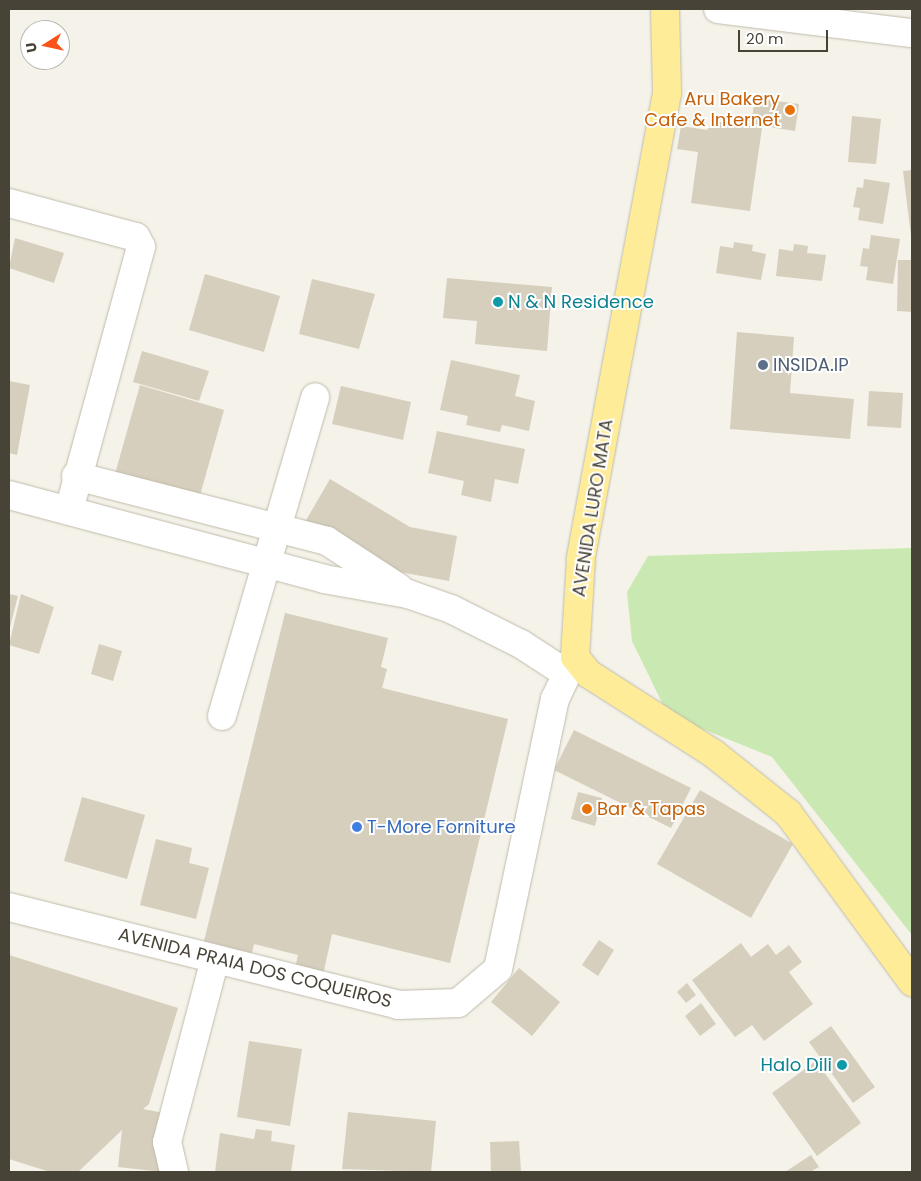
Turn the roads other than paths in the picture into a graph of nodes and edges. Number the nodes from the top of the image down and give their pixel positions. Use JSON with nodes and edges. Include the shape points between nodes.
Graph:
{"nodes":[{"id":1,"x":665,"y":9,"type":"edge"},
{"id":2,"x":718,"y":9,"type":"edge"},
{"id":3,"x":912,"y":33,"type":"edge"},
{"id":4,"x":9,"y":203,"type":"edge"},
{"id":5,"x":315,"y":397,"type":"dead end"},
{"id":6,"x":76,"y":476,"type":"junction"},
{"id":7,"x":9,"y":495,"type":"edge"},
{"id":8,"x":69,"y":510,"type":"junction"},
{"id":9,"x":277,"y":528,"type":"junction"},
{"id":10,"x":266,"y":564,"type":"junction"},
{"id":11,"x":408,"y":594,"type":"junction"},
{"id":12,"x":571,"y":665,"type":"junction"},
{"id":13,"x":222,"y":716,"type":"dead end"},
{"id":14,"x":9,"y":907,"type":"edge"},
{"id":15,"x":215,"y":959,"type":"junction"},
{"id":16,"x":912,"y":982,"type":"edge"},
{"id":17,"x":174,"y":1172,"type":"edge"}],
"edges":[{"from":1,"to":12,"type":"main road","name":"AVENIDA LURO MATA","via":[[667,93],[581,559]]},
{"from":2,"to":3,"type":"street"},
{"from":4,"to":6,"type":"street","via":[[136,237],[141,247]]},
{"from":5,"to":9,"type":"street"},
{"from":6,"to":8,"type":"street"},
{"from":6,"to":9,"type":"street"},
{"from":7,"to":8,"type":"street"},
{"from":8,"to":10,"type":"street"},
{"from":9,"to":10,"type":"street"},
{"from":9,"to":11,"type":"street","via":[[327,541]]},
{"from":10,"to":11,"type":"street","via":[[324,579]]},
{"from":10,"to":13,"type":"street"},
{"from":11,"to":12,"type":"street","via":[[452,608],[521,644]]},
{"from":12,"to":15,"type":"street","name":"AVENIDA PRAIA DOS COQUEIROS","via":[[556,699],[498,970],[458,1003],[398,1005]]},
{"from":12,"to":16,"type":"main road","via":[[714,754],[788,813]]},
{"from":14,"to":15,"type":"street","name":"AVENIDA PRAIA DOS COQUEIROS"},
{"from":15,"to":17,"type":"street","via":[[167,1142]]}]}
